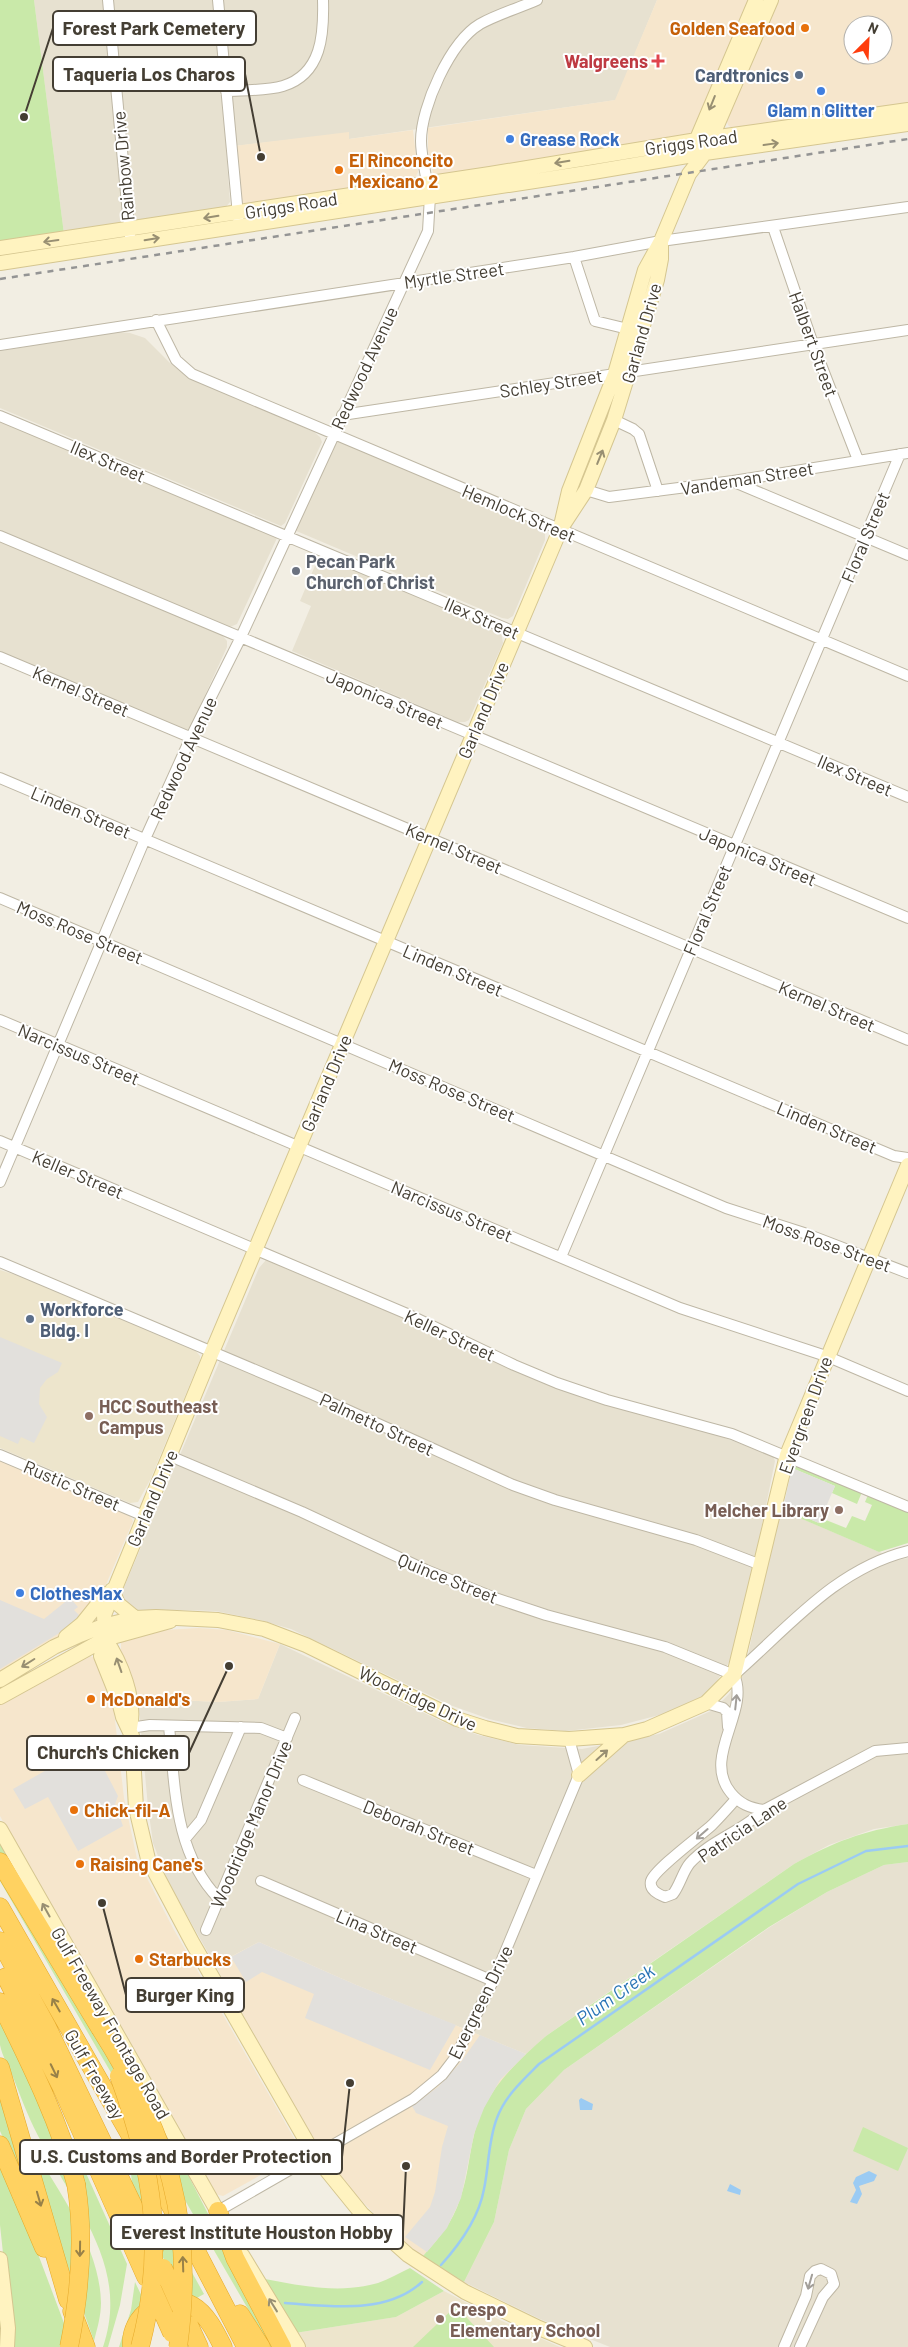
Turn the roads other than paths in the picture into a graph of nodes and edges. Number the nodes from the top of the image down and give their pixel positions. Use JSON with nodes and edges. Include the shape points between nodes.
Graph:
{"nodes":[{"id":1,"x":108,"y":0,"type":"edge"},
{"id":2,"x":218,"y":0,"type":"edge"},
{"id":3,"x":323,"y":0,"type":"edge"},
{"id":4,"x":537,"y":0,"type":"edge"},
{"id":5,"x":762,"y":3,"type":"edge"},
{"id":6,"x":226,"y":91,"type":"junction"},
{"id":7,"x":905,"y":110,"type":"edge"},
{"id":8,"x":906,"y":125,"type":"edge"},
{"id":9,"x":712,"y":138,"type":"junction"},
{"id":10,"x":696,"y":140,"type":"junction"},
{"id":11,"x":705,"y":153,"type":"junction"},
{"id":12,"x":691,"y":155,"type":"junction"},
{"id":13,"x":590,"y":158,"type":"junction"},
{"id":14,"x":593,"y":172,"type":"junction"},
{"id":15,"x":689,"y":174,"type":"junction"},
{"id":16,"x":428,"y":190,"type":"junction"},
{"id":17,"x":330,"y":205,"type":"junction"},
{"id":18,"x":908,"y":207,"type":"edge"},
{"id":19,"x":238,"y":220,"type":"junction"},
{"id":20,"x":773,"y":227,"type":"junction"},
{"id":21,"x":130,"y":236,"type":"junction"},
{"id":22,"x":661,"y":241,"type":"junction"},
{"id":23,"x":0,"y":248,"type":"edge"},
{"id":24,"x":574,"y":257,"type":"junction"},
{"id":25,"x":0,"y":263,"type":"edge"},
{"id":26,"x":404,"y":282,"type":"junction"},
{"id":27,"x":156,"y":320,"type":"junction"},
{"id":28,"x":628,"y":329,"type":"junction"},
{"id":29,"x":908,"y":330,"type":"edge"},
{"id":30,"x":813,"y":344,"type":"junction"},
{"id":31,"x":0,"y":345,"type":"edge"},
{"id":32,"x":631,"y":371,"type":"junction"},
{"id":33,"x":615,"y":374,"type":"junction"},
{"id":34,"x":342,"y":415,"type":"junction"},
{"id":35,"x":0,"y":416,"type":"edge"},
{"id":36,"x":614,"y":420,"type":"junction"},
{"id":37,"x":333,"y":434,"type":"junction"},
{"id":38,"x":904,"y":453,"type":"edge"},
{"id":39,"x":858,"y":460,"type":"junction"},
{"id":40,"x":733,"y":482,"type":"junction"},
{"id":41,"x":586,"y":490,"type":"junction"},
{"id":42,"x":658,"y":491,"type":"junction"},
{"id":43,"x":560,"y":530,"type":"junction"},
{"id":44,"x":0,"y":536,"type":"edge"},
{"id":45,"x":286,"y":536,"type":"junction"},
{"id":46,"x":865,"y":536,"type":"junction"},
{"id":47,"x":908,"y":555,"type":"edge"},
{"id":48,"x":516,"y":633,"type":"junction"},
{"id":49,"x":240,"y":639,"type":"junction"},
{"id":50,"x":822,"y":640,"type":"junction"},
{"id":51,"x":0,"y":657,"type":"edge"},
{"id":52,"x":908,"y":676,"type":"edge"},
{"id":53,"x":471,"y":735,"type":"junction"},
{"id":54,"x":191,"y":737,"type":"junction"},
{"id":55,"x":778,"y":743,"type":"junction"},
{"id":56,"x":0,"y":778,"type":"edge"},
{"id":57,"x":908,"y":797,"type":"edge"},
{"id":58,"x":430,"y":838,"type":"junction"},
{"id":59,"x":145,"y":839,"type":"junction"},
{"id":60,"x":734,"y":846,"type":"junction"},
{"id":61,"x":0,"y":898,"type":"edge"},
{"id":62,"x":908,"y":918,"type":"edge"},
{"id":63,"x":102,"y":941,"type":"junction"},
{"id":64,"x":386,"y":941,"type":"junction"},
{"id":65,"x":691,"y":949,"type":"junction"},
{"id":66,"x":0,"y":1020,"type":"edge"},
{"id":67,"x":908,"y":1040,"type":"edge"},
{"id":68,"x":342,"y":1043,"type":"junction"},
{"id":69,"x":59,"y":1045,"type":"junction"},
{"id":70,"x":648,"y":1052,"type":"junction"},
{"id":71,"x":0,"y":1141,"type":"edge"},
{"id":72,"x":15,"y":1147,"type":"junction"},
{"id":73,"x":300,"y":1147,"type":"junction"},
{"id":74,"x":604,"y":1156,"type":"junction"},
{"id":75,"x":908,"y":1158,"type":"edge"},
{"id":76,"x":908,"y":1165,"type":"edge"},
{"id":77,"x":0,"y":1182,"type":"edge"},
{"id":78,"x":257,"y":1249,"type":"junction"},
{"id":79,"x":561,"y":1256,"type":"junction"},
{"id":80,"x":869,"y":1257,"type":"junction"},
{"id":81,"x":0,"y":1262,"type":"edge"},
{"id":82,"x":908,"y":1274,"type":"edge"},
{"id":83,"x":212,"y":1352,"type":"junction"},
{"id":84,"x":826,"y":1356,"type":"junction"},
{"id":85,"x":908,"y":1391,"type":"edge"},
{"id":86,"x":0,"y":1455,"type":"edge"},
{"id":87,"x":787,"y":1455,"type":"junction"},
{"id":88,"x":170,"y":1456,"type":"junction"},
{"id":89,"x":908,"y":1506,"type":"edge"},
{"id":90,"x":144,"y":1516,"type":"junction"},
{"id":91,"x":908,"y":1552,"type":"edge"},
{"id":92,"x":761,"y":1565,"type":"junction"},
{"id":93,"x":114,"y":1586,"type":"junction"},
{"id":94,"x":134,"y":1618,"type":"junction"},
{"id":95,"x":175,"y":1619,"type":"junction"},
{"id":96,"x":104,"y":1633,"type":"junction"},
{"id":97,"x":54,"y":1647,"type":"junction"},
{"id":98,"x":734,"y":1675,"type":"junction"},
{"id":99,"x":0,"y":1680,"type":"edge"},
{"id":100,"x":0,"y":1697,"type":"edge"},
{"id":101,"x":706,"y":1703,"type":"junction"},
{"id":102,"x":295,"y":1718,"type":"dead end"},
{"id":103,"x":169,"y":1726,"type":"junction"},
{"id":104,"x":240,"y":1727,"type":"junction"},
{"id":105,"x":130,"y":1728,"type":"junction"},
{"id":106,"x":728,"y":1728,"type":"junction"},
{"id":107,"x":624,"y":1735,"type":"junction"},
{"id":108,"x":287,"y":1738,"type":"junction"},
{"id":109,"x":569,"y":1739,"type":"junction"},
{"id":110,"x":908,"y":1748,"type":"edge"},
{"id":111,"x":580,"y":1775,"type":"junction"},
{"id":112,"x":303,"y":1780,"type":"dead end"},
{"id":113,"x":736,"y":1799,"type":"junction"},
{"id":114,"x":764,"y":1810,"type":"junction"},
{"id":115,"x":0,"y":1829,"type":"edge"},
{"id":116,"x":185,"y":1839,"type":"junction"},
{"id":117,"x":0,"y":1862,"type":"edge"},
{"id":118,"x":536,"y":1875,"type":"junction"},
{"id":119,"x":261,"y":1881,"type":"dead end"},
{"id":120,"x":219,"y":1899,"type":"junction"},
{"id":121,"x":0,"y":1907,"type":"edge"},
{"id":122,"x":206,"y":1930,"type":"dead end"},
{"id":123,"x":0,"y":1941,"type":"edge"},
{"id":124,"x":0,"y":1965,"type":"edge"},
{"id":125,"x":493,"y":1981,"type":"junction"},
{"id":126,"x":0,"y":2002,"type":"edge"},
{"id":127,"x":100,"y":2028,"type":"junction"},
{"id":128,"x":0,"y":2067,"type":"edge"},
{"id":129,"x":0,"y":2145,"type":"edge"},
{"id":130,"x":315,"y":2156,"type":"junction"},
{"id":131,"x":218,"y":2211,"type":"junction"},
{"id":132,"x":193,"y":2245,"type":"junction"},
{"id":133,"x":0,"y":2259,"type":"edge"},
{"id":134,"x":68,"y":2300,"type":"junction"},
{"id":135,"x":176,"y":2342,"type":"edge"},
{"id":136,"x":7,"y":2347,"type":"edge"},
{"id":137,"x":69,"y":2347,"type":"edge"},
{"id":138,"x":86,"y":2347,"type":"edge"},
{"id":139,"x":132,"y":2347,"type":"edge"},
{"id":140,"x":140,"y":2347,"type":"edge"},
{"id":141,"x":199,"y":2347,"type":"edge"},
{"id":142,"x":223,"y":2347,"type":"edge"},
{"id":143,"x":246,"y":2347,"type":"edge"},
{"id":144,"x":261,"y":2347,"type":"edge"},
{"id":145,"x":282,"y":2347,"type":"edge"},
{"id":146,"x":298,"y":2347,"type":"edge"},
{"id":147,"x":585,"y":2347,"type":"edge"},
{"id":148,"x":784,"y":2347,"type":"edge"},
{"id":149,"x":800,"y":2347,"type":"edge"}],
"edges":[{"from":1,"to":21,"type":"street","name":"Rainbow Drive"},
{"from":2,"to":6,"type":"street"},
{"from":3,"to":6,"type":"street","via":[[324,30],[317,59],[300,78],[283,86]]},
{"from":4,"to":16,"type":"street","name":"Redwood Avenue","via":[[480,24],[457,46],[423,122],[421,142]]},
{"from":5,"to":9,"type":"main road","name":"Garland Drive"},
{"from":5,"to":10,"type":"main road","name":"Garland Drive","one_way":true},
{"from":6,"to":19,"type":"street"},
{"from":7,"to":8,"type":"main road"},
{"from":7,"to":9,"type":"main road","name":"Griggs Road"},
{"from":11,"to":8,"type":"main road","name":"Griggs Road","one_way":true},
{"from":9,"to":10,"type":"main road","name":"Griggs Road"},
{"from":9,"to":11,"type":"main road","name":"Garland Drive"},
{"from":10,"to":12,"type":"main road","name":"Garland Drive"},
{"from":10,"to":13,"type":"main road","name":"Griggs Road"},
{"from":11,"to":12,"type":"main road","name":"Griggs Road"},
{"from":11,"to":15,"type":"main road","name":"Garland Drive"},
{"from":12,"to":14,"type":"main road","name":"Griggs Road"},
{"from":12,"to":15,"type":"main road","name":"Garland Drive"},
{"from":13,"to":14,"type":"main road"},
{"from":13,"to":16,"type":"main road","name":"Griggs Road","one_way":true,"via":[[490,174]]},
{"from":14,"to":16,"type":"main road","name":"Griggs Road"},
{"from":15,"to":22,"type":"main road","name":"Garland Drive"},
{"from":16,"to":17,"type":"main road","name":"Griggs Road"},
{"from":16,"to":17,"type":"main road","name":"Griggs Road","via":[[382,198],[377,205]]},
{"from":16,"to":26,"type":"street","name":"Redwood Avenue","via":[[428,231]]},
{"from":17,"to":19,"type":"main road","name":"Griggs Road"},
{"from":18,"to":20,"type":"street","name":"Myrtle Street"},
{"from":19,"to":21,"type":"main road","name":"Griggs Road"},
{"from":20,"to":22,"type":"street","name":"Myrtle Street"},
{"from":20,"to":30,"type":"street","name":"Halbert Street"},
{"from":21,"to":23,"type":"main road","name":"Griggs Road","one_way":true},
{"from":21,"to":25,"type":"main road","name":"Griggs Road"},
{"from":22,"to":24,"type":"street","name":"Myrtle Street"},
{"from":22,"to":28,"type":"main road","name":"Garland Drive","via":[[645,270]]},
{"from":22,"to":32,"type":"main road","name":"Garland Drive","via":[[657,280]]},
{"from":24,"to":26,"type":"street","name":"Myrtle Street"},
{"from":24,"to":28,"type":"street","via":[[595,321]]},
{"from":26,"to":27,"type":"street","name":"Myrtle Street"},
{"from":26,"to":34,"type":"street","name":"Redwood Avenue"},
{"from":27,"to":31,"type":"street","name":"Myrtle Street"},
{"from":27,"to":37,"type":"street","name":"Hemlock Street","via":[[183,369]]},
{"from":28,"to":33,"type":"main road","name":"Garland Drive"},
{"from":29,"to":30,"type":"street","name":"Schley Street"},
{"from":30,"to":32,"type":"street","name":"Schley Street"},
{"from":30,"to":39,"type":"street","name":"Halbert Street"},
{"from":32,"to":33,"type":"street","name":"Schley Street"},
{"from":32,"to":36,"type":"main road","name":"Garland Drive"},
{"from":33,"to":34,"type":"street","name":"Schley Street"},
{"from":33,"to":43,"type":"main road","name":"Garland Drive","via":[[569,491]]},
{"from":34,"to":37,"type":"street","name":"Redwood Avenue"},
{"from":35,"to":45,"type":"street","name":"Ilex Street"},
{"from":41,"to":36,"type":"main road","name":"Garland Drive","one_way":true},
{"from":36,"to":42,"type":"street","via":[[639,434]]},
{"from":37,"to":43,"type":"street","name":"Hemlock Street"},
{"from":37,"to":45,"type":"street","name":"Redwood Avenue"},
{"from":38,"to":39,"type":"street","name":"Vandeman Street"},
{"from":38,"to":46,"type":"street","name":"Floral Street"},
{"from":39,"to":40,"type":"street","name":"Vandeman Street"},
{"from":40,"to":42,"type":"street","name":"Vandeman Street"},
{"from":40,"to":46,"type":"street"},
{"from":41,"to":42,"type":"street","name":"Vandeman Street","via":[[609,498]]},
{"from":41,"to":43,"type":"main road","name":"Garland Drive"},
{"from":43,"to":48,"type":"main road","name":"Garland Drive"},
{"from":43,"to":50,"type":"street","name":"Hemlock Street"},
{"from":44,"to":49,"type":"street","name":"Japonica Street"},
{"from":45,"to":48,"type":"street","name":"Ilex Street"},
{"from":45,"to":49,"type":"street","name":"Redwood Avenue"},
{"from":46,"to":47,"type":"street"},
{"from":46,"to":50,"type":"street","name":"Floral Street"},
{"from":48,"to":53,"type":"main road","name":"Garland Drive"},
{"from":48,"to":55,"type":"street","name":"Ilex Street"},
{"from":49,"to":53,"type":"street","name":"Japonica Street"},
{"from":49,"to":54,"type":"street","name":"Redwood Avenue"},
{"from":50,"to":52,"type":"street","name":"Hemlock Street"},
{"from":50,"to":55,"type":"street","name":"Floral Street"},
{"from":51,"to":54,"type":"street","name":"Kernel Street"},
{"from":53,"to":58,"type":"main road","name":"Garland Drive"},
{"from":53,"to":60,"type":"street","name":"Japonica Street"},
{"from":54,"to":58,"type":"street","name":"Kernel Street"},
{"from":54,"to":59,"type":"street","name":"Redwood Avenue"},
{"from":55,"to":57,"type":"street","name":"Ilex Street"},
{"from":55,"to":60,"type":"street","name":"Floral Street"},
{"from":56,"to":59,"type":"street","name":"Linden Street"},
{"from":58,"to":64,"type":"main road","name":"Garland Drive"},
{"from":58,"to":65,"type":"street","name":"Kernel Street"},
{"from":59,"to":63,"type":"street","name":"Redwood Avenue"},
{"from":59,"to":64,"type":"street","name":"Linden Street"},
{"from":60,"to":62,"type":"street","name":"Japonica Street"},
{"from":60,"to":65,"type":"street","name":"Floral Street"},
{"from":61,"to":63,"type":"street","name":"Moss Rose Street"},
{"from":63,"to":68,"type":"street","name":"Moss Rose Street"},
{"from":63,"to":69,"type":"street","name":"Redwood Avenue"},
{"from":64,"to":68,"type":"main road","name":"Garland Drive"},
{"from":64,"to":70,"type":"street","name":"Linden Street"},
{"from":65,"to":67,"type":"street","name":"Kernel Street"},
{"from":65,"to":70,"type":"street","name":"Floral Street"},
{"from":66,"to":69,"type":"street","name":"Narcissus Street"},
{"from":68,"to":73,"type":"main road","name":"Garland Drive"},
{"from":68,"to":74,"type":"street","name":"Moss Rose Street"},
{"from":69,"to":72,"type":"street","name":"Redwood Avenue"},
{"from":69,"to":73,"type":"street","name":"Narcissus Street"},
{"from":70,"to":74,"type":"street","name":"Floral Street"},
{"from":70,"to":75,"type":"street","name":"Linden Street","via":[[894,1156]]},
{"from":71,"to":72,"type":"street","name":"Keller Street"},
{"from":72,"to":77,"type":"street","name":"Redwood Avenue"},
{"from":72,"to":78,"type":"street","name":"Keller Street"},
{"from":73,"to":78,"type":"main road","name":"Garland Drive"},
{"from":73,"to":79,"type":"street","name":"Narcissus Street"},
{"from":74,"to":79,"type":"street","name":"Floral Street"},
{"from":74,"to":80,"type":"street","name":"Moss Rose Street","via":[[726,1208]]},
{"from":76,"to":80,"type":"main road","name":"Evergreen Drive"},
{"from":78,"to":83,"type":"main road","name":"Garland Drive"},
{"from":78,"to":87,"type":"street","name":"Keller Street","via":[[557,1383],[732,1434]]},
{"from":79,"to":84,"type":"street","name":"Narcissus Street","via":[[680,1308]]},
{"from":80,"to":82,"type":"street","name":"Moss Rose Street"},
{"from":80,"to":84,"type":"main road","name":"Evergreen Drive"},
{"from":81,"to":83,"type":"street","name":"Palmetto Street"},
{"from":83,"to":88,"type":"main road","name":"Garland Drive"},
{"from":83,"to":92,"type":"street","name":"Palmetto Street","via":[[513,1485],[696,1540]]},
{"from":84,"to":85,"type":"street","name":"Narcissus Street"},
{"from":84,"to":87,"type":"main road","name":"Evergreen Drive"},
{"from":86,"to":90,"type":"street","name":"Rustic Street"},
{"from":87,"to":89,"type":"street","name":"Keller Street"},
{"from":87,"to":92,"type":"main road","name":"Evergreen Drive"},
{"from":88,"to":90,"type":"main road","name":"Garland Drive"},
{"from":88,"to":98,"type":"street","name":"Quince Street","via":[[495,1598],[665,1647]]},
{"from":90,"to":93,"type":"main road","name":"Garland Drive"},
{"from":91,"to":98,"type":"street","name":"Woodridge Drive","via":[[891,1555],[831,1587]]},
{"from":92,"to":98,"type":"main road","name":"Evergreen Drive"},
{"from":93,"to":94,"type":"main road","via":[[118,1604]]},
{"from":93,"to":96,"type":"main road","name":"Garland Drive","via":[[104,1615]]},
{"from":93,"to":97,"type":"main road","via":[[82,1624]]},
{"from":94,"to":95,"type":"main road","name":"Woodridge Drive"},
{"from":94,"to":96,"type":"main road","name":"Woodridge Drive"},
{"from":95,"to":96,"type":"main road","name":"Woodridge Drive","via":[[160,1625]]},
{"from":95,"to":109,"type":"main road","name":"Woodridge Drive","via":[[218,1620],[264,1629],[306,1645],[458,1719],[517,1736]]},
{"from":96,"to":97,"type":"main road","name":"Woodridge Drive"},
{"from":96,"to":100,"type":"main road","name":"Woodridge Drive"},
{"from":96,"to":105,"type":"main road","name":"Garland Drive","via":[[101,1656]]},
{"from":97,"to":99,"type":"main road","name":"Woodridge Drive","one_way":true},
{"from":98,"to":101,"type":"main road","name":"Woodridge Drive"},
{"from":106,"to":98,"type":"street","one_way":true,"via":[[736,1709],[738,1684]]},
{"from":101,"to":106,"type":"street","via":[[723,1708]]},
{"from":101,"to":107,"type":"main road","name":"Woodridge Drive","via":[[647,1729]]},
{"from":102,"to":108,"type":"street","name":"Woodridge Manor Drive"},
{"from":103,"to":104,"type":"street"},
{"from":103,"to":105,"type":"street"},
{"from":103,"to":116,"type":"street","via":[[178,1818]]},
{"from":104,"to":108,"type":"street","via":[[260,1728]]},
{"from":104,"to":116,"type":"street","via":[[201,1820]]},
{"from":105,"to":130,"type":"main road","name":"Garland Drive","via":[[136,1808],[148,1858]]},
{"from":106,"to":113,"type":"street","via":[[721,1766],[725,1786]]},
{"from":107,"to":109,"type":"main road","name":"Woodridge Drive"},
{"from":111,"to":107,"type":"main road","one_way":true},
{"from":108,"to":120,"type":"street","name":"Woodridge Manor Drive"},
{"from":109,"to":111,"type":"street"},
{"from":110,"to":114,"type":"street","name":"Patricia Lane","via":[[874,1751]]},
{"from":111,"to":118,"type":"street","name":"Evergreen Drive"},
{"from":112,"to":118,"type":"street","name":"Deborah Street"},
{"from":113,"to":114,"type":"street"},
{"from":113,"to":114,"type":"street","name":"Patricia Lane","one_way":true,"via":[[713,1824],[660,1869],[652,1879],[651,1886],[656,1893],[665,1897],[673,1894],[689,1864]]},
{"from":131,"to":115,"type":"main road","name":"Gulf Freeway Frontage Road","one_way":true},
{"from":116,"to":120,"type":"street","via":[[194,1866]]},
{"from":117,"to":127,"type":"highway"},
{"from":118,"to":125,"type":"street","name":"Evergreen Drive"},
{"from":119,"to":125,"type":"street","name":"Lina Street"},
{"from":120,"to":122,"type":"street","name":"Woodridge Manor Drive"},
{"from":132,"to":121,"type":"highway","name":"Gulf Freeway","one_way":true},
{"from":123,"to":141,"type":"highway","name":"Gulf Freeway","bridge":true,"via":[[46,2026]]},
{"from":124,"to":135,"type":"highway","name":"Gulf Freeway","one_way":true,"bridge":true,"via":[[62,2088]]},
{"from":125,"to":130,"type":"street","name":"Evergreen Drive","via":[[465,2041],[442,2075],[413,2099]]},
{"from":126,"to":137,"type":"highway","one_way":true,"bridge":true,"via":[[36,2076],[68,2155],[76,2184],[81,2211],[80,2282]]},
{"from":135,"to":127,"type":"highway","one_way":true,"bridge":true,"via":[[183,2300],[183,2254],[179,2214],[169,2170],[147,2110]]},
{"from":127,"to":140,"type":"highway","bridge":true,"via":[[132,2112],[151,2187],[154,2224],[152,2272]]},
{"from":128,"to":134,"type":"highway","one_way":true},
{"from":129,"to":134,"type":"highway"},
{"from":130,"to":131,"type":"street","name":"Evergreen Drive"},
{"from":130,"to":147,"type":"main road","name":"Garland Drive","via":[[362,2214],[414,2260],[465,2292]]},
{"from":131,"to":145,"type":"highway","via":[[235,2258]]},
{"from":146,"to":131,"type":"main road","name":"Gulf Freeway Frontage Road","one_way":true},
{"from":132,"to":143,"type":"highway","name":"Gulf Freeway"},
{"from":132,"to":144,"type":"highway"},
{"from":133,"to":136,"type":"main road","via":[[8,2328]]},
{"from":134,"to":138,"type":"highway"},
{"from":139,"to":142,"type":"highway","via":[[134,2326],[140,2316],[168,2301],[194,2306],[206,2317]]},
{"from":149,"to":148,"type":"street","one_way":true,"via":[[823,2297],[834,2284],[831,2274],[821,2269],[810,2276],[806,2296]]}]}
